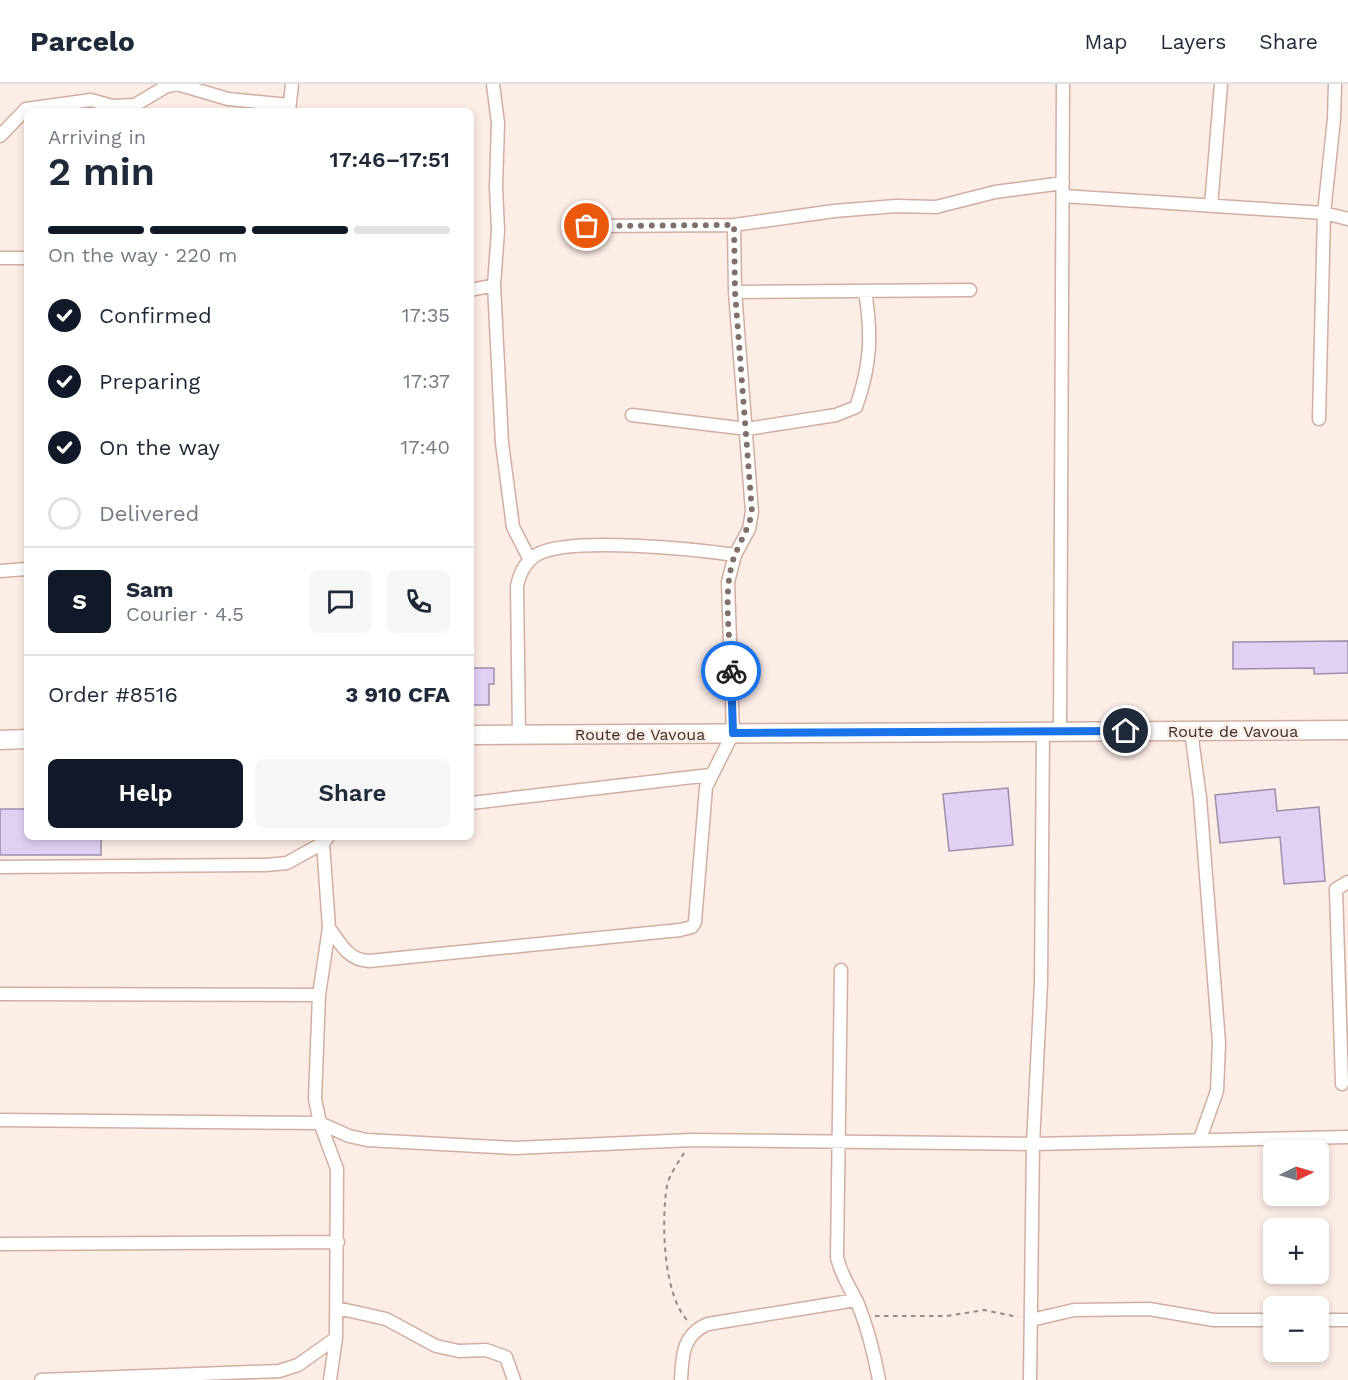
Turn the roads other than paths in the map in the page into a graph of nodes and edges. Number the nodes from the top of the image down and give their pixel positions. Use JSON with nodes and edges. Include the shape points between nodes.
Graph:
{"nodes":[{"id":1,"x":292,"y":84,"type":"edge"},
{"id":2,"x":493,"y":84,"type":"edge"},
{"id":3,"x":1063,"y":84,"type":"edge"},
{"id":4,"x":1221,"y":84,"type":"edge"},
{"id":5,"x":1335,"y":84,"type":"edge"},
{"id":6,"x":105,"y":107,"type":"edge"},
{"id":7,"x":39,"y":108,"type":"edge"},
{"id":8,"x":289,"y":108,"type":"edge"},
{"id":9,"x":24,"y":112,"type":"edge"},
{"id":10,"x":0,"y":136,"type":"edge"},
{"id":11,"x":1063,"y":183,"type":"junction"},
{"id":12,"x":1063,"y":196,"type":"junction"},
{"id":13,"x":1211,"y":206,"type":"junction"},
{"id":14,"x":1324,"y":213,"type":"junction"},
{"id":15,"x":1348,"y":219,"type":"edge"},
{"id":16,"x":734,"y":225,"type":"junction"},
{"id":17,"x":587,"y":226,"type":"dead end"},
{"id":18,"x":0,"y":258,"type":"edge"},
{"id":19,"x":24,"y":258,"type":"edge"},
{"id":20,"x":494,"y":285,"type":"junction"},
{"id":21,"x":474,"y":289,"type":"edge"},
{"id":22,"x":970,"y":290,"type":"dead end"},
{"id":23,"x":865,"y":291,"type":"junction"},
{"id":24,"x":735,"y":292,"type":"junction"},
{"id":25,"x":632,"y":415,"type":"dead end"},
{"id":26,"x":1319,"y":419,"type":"dead end"},
{"id":27,"x":747,"y":429,"type":"junction"},
{"id":28,"x":735,"y":555,"type":"junction"},
{"id":29,"x":530,"y":560,"type":"junction"},
{"id":30,"x":24,"y":569,"type":"edge"},
{"id":31,"x":0,"y":571,"type":"edge"},
{"id":32,"x":1348,"y":730,"type":"edge"},
{"id":33,"x":1191,"y":731,"type":"junction"},
{"id":34,"x":1052,"y":732,"type":"junction"},
{"id":35,"x":733,"y":733,"type":"junction"},
{"id":36,"x":474,"y":735,"type":"edge"},
{"id":37,"x":519,"y":735,"type":"junction"},
{"id":38,"x":24,"y":739,"type":"edge"},
{"id":39,"x":0,"y":740,"type":"edge"},
{"id":40,"x":710,"y":776,"type":"junction"},
{"id":41,"x":474,"y":803,"type":"edge"},
{"id":42,"x":326,"y":840,"type":"edge"},
{"id":43,"x":0,"y":867,"type":"edge"},
{"id":44,"x":1348,"y":882,"type":"edge"},
{"id":45,"x":329,"y":928,"type":"junction"},
{"id":46,"x":841,"y":969,"type":"dead end"},
{"id":47,"x":0,"y":994,"type":"edge"},
{"id":48,"x":319,"y":995,"type":"junction"},
{"id":49,"x":1342,"y":1084,"type":"dead end"},
{"id":50,"x":0,"y":1120,"type":"edge"},
{"id":51,"x":320,"y":1123,"type":"junction"},
{"id":52,"x":1348,"y":1137,"type":"edge"},
{"id":53,"x":1200,"y":1140,"type":"junction"},
{"id":54,"x":838,"y":1141,"type":"junction"},
{"id":55,"x":1033,"y":1144,"type":"junction"},
{"id":56,"x":338,"y":1242,"type":"junction"},
{"id":57,"x":0,"y":1244,"type":"edge"},
{"id":58,"x":856,"y":1300,"type":"junction"},
{"id":59,"x":337,"y":1308,"type":"junction"},
{"id":60,"x":1031,"y":1320,"type":"junction"},
{"id":61,"x":1263,"y":1320,"type":"edge"},
{"id":62,"x":1329,"y":1320,"type":"edge"},
{"id":63,"x":1348,"y":1320,"type":"edge"},
{"id":64,"x":336,"y":1338,"type":"junction"},
{"id":65,"x":41,"y":1380,"type":"edge"},
{"id":66,"x":330,"y":1380,"type":"edge"},
{"id":67,"x":514,"y":1380,"type":"edge"},
{"id":68,"x":681,"y":1380,"type":"edge"},
{"id":69,"x":879,"y":1380,"type":"edge"},
{"id":70,"x":1030,"y":1380,"type":"edge"}],
"edges":[{"from":1,"to":8,"type":"street"},
{"from":2,"to":20,"type":"street","via":[[498,123]]},
{"from":3,"to":11,"type":"street"},
{"from":4,"to":13,"type":"street"},
{"from":5,"to":14,"type":"street"},
{"from":6,"to":7,"type":"street","via":[[91,100]]},
{"from":6,"to":8,"type":"street","via":[[135,105],[177,84],[228,99]]},
{"from":9,"to":10,"type":"street"},
{"from":11,"to":12,"type":"street"},
{"from":11,"to":16,"type":"street","via":[[995,192],[936,207],[844,210]]},
{"from":12,"to":13,"type":"street"},
{"from":12,"to":34,"type":"street"},
{"from":13,"to":14,"type":"street"},
{"from":14,"to":15,"type":"street"},
{"from":14,"to":26,"type":"street"},
{"from":16,"to":17,"type":"street"},
{"from":16,"to":24,"type":"street"},
{"from":18,"to":19,"type":"street"},
{"from":20,"to":21,"type":"street"},
{"from":20,"to":29,"type":"street","via":[[502,443],[513,527]]},
{"from":22,"to":23,"type":"street"},
{"from":23,"to":24,"type":"street"},
{"from":23,"to":27,"type":"street","via":[[871,328],[865,381],[856,407],[836,415]]},
{"from":24,"to":27,"type":"street"},
{"from":25,"to":27,"type":"street"},
{"from":27,"to":28,"type":"street","via":[[752,512],[749,529]]},
{"from":28,"to":29,"type":"street","via":[[683,549],[572,546],[550,549]]},
{"from":28,"to":35,"type":"street","via":[[728,582]]},
{"from":29,"to":37,"type":"street","via":[[517,586]]},
{"from":30,"to":31,"type":"street"},
{"from":32,"to":33,"type":"main road","name":"Route de Vavoua"},
{"from":33,"to":34,"type":"main road","name":"Route de Vavoua"},
{"from":33,"to":53,"type":"street","via":[[1219,1043],[1217,1091]]},
{"from":34,"to":35,"type":"main road","name":"Route de Vavoua"},
{"from":34,"to":55,"type":"street"},
{"from":35,"to":37,"type":"main road","name":"Route de Vavoua"},
{"from":35,"to":40,"type":"street"},
{"from":36,"to":37,"type":"main road","name":"Route de Vavoua"},
{"from":38,"to":39,"type":"main road"},
{"from":40,"to":41,"type":"street"},
{"from":40,"to":45,"type":"street","via":[[692,927],[369,961],[350,956]]},
{"from":42,"to":43,"type":"street","via":[[286,863],[266,865]]},
{"from":42,"to":45,"type":"street"},
{"from":44,"to":49,"type":"street","via":[[1336,889]]},
{"from":45,"to":48,"type":"street"},
{"from":46,"to":54,"type":"street"},
{"from":47,"to":48,"type":"street"},
{"from":48,"to":51,"type":"street","via":[[315,1099]]},
{"from":50,"to":51,"type":"street"},
{"from":51,"to":54,"type":"street","via":[[367,1140],[514,1148],[691,1140]]},
{"from":51,"to":56,"type":"street","via":[[338,1169]]},
{"from":52,"to":53,"type":"street"},
{"from":53,"to":55,"type":"street"},
{"from":54,"to":55,"type":"street"},
{"from":54,"to":58,"type":"street","via":[[837,1257],[841,1275]]},
{"from":55,"to":60,"type":"street"},
{"from":56,"to":57,"type":"street"},
{"from":56,"to":59,"type":"street"},
{"from":58,"to":68,"type":"street","via":[[696,1329],[686,1341]]},
{"from":58,"to":69,"type":"street","via":[[870,1336]]},
{"from":59,"to":64,"type":"street"},
{"from":59,"to":67,"type":"street","via":[[386,1319],[436,1346],[459,1351],[486,1350],[506,1357]]},
{"from":60,"to":61,"type":"street","via":[[1074,1310],[1149,1309],[1214,1320]]},
{"from":60,"to":70,"type":"street"},
{"from":62,"to":63,"type":"street"},
{"from":64,"to":65,"type":"street","via":[[298,1365],[279,1371]]},
{"from":64,"to":66,"type":"street"}]}
